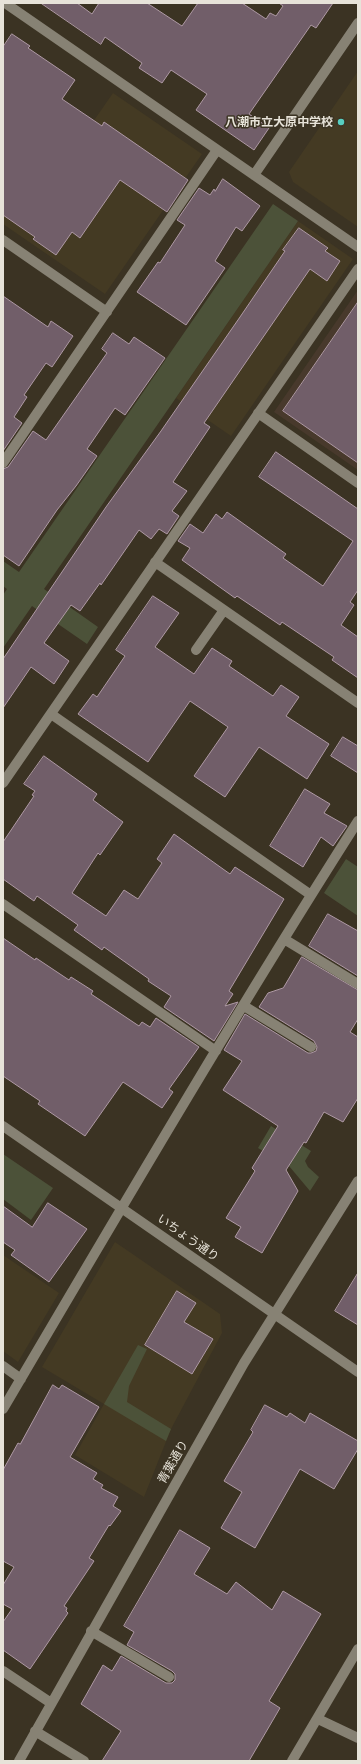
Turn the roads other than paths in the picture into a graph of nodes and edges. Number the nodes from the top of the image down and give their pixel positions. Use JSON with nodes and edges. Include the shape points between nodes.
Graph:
{"nodes":[{"id":1,"x":5,"y":3,"type":"edge"},
{"id":2,"x":358,"y":23,"type":"edge"},
{"id":3,"x":218,"y":150,"type":"junction"},
{"id":4,"x":254,"y":175,"type":"junction"},
{"id":5,"x":3,"y":240,"type":"edge"},
{"id":6,"x":358,"y":247,"type":"edge"},
{"id":7,"x":358,"y":269,"type":"edge"},
{"id":8,"x":107,"y":312,"type":"junction"},
{"id":9,"x":258,"y":414,"type":"junction"},
{"id":10,"x":4,"y":459,"type":"edge"},
{"id":11,"x":358,"y":483,"type":"edge"},
{"id":12,"x":156,"y":562,"type":"junction"},
{"id":13,"x":224,"y":610,"type":"junction"},
{"id":14,"x":196,"y":650,"type":"dead end"},
{"id":15,"x":358,"y":703,"type":"edge"},
{"id":16,"x":51,"y":714,"type":"junction"},
{"id":17,"x":3,"y":783,"type":"edge"},
{"id":18,"x":358,"y":821,"type":"edge"},
{"id":19,"x":311,"y":895,"type":"junction"},
{"id":20,"x":3,"y":904,"type":"edge"},
{"id":21,"x":284,"y":939,"type":"junction"},
{"id":22,"x":358,"y":984,"type":"edge"},
{"id":23,"x":244,"y":1006,"type":"junction"},
{"id":24,"x":311,"y":1047,"type":"dead end"},
{"id":25,"x":216,"y":1051,"type":"junction"},
{"id":26,"x":3,"y":1126,"type":"edge"},
{"id":27,"x":358,"y":1181,"type":"edge"},
{"id":28,"x":122,"y":1207,"type":"junction"},
{"id":29,"x":274,"y":1314,"type":"junction"},
{"id":30,"x":3,"y":1366,"type":"edge"},
{"id":31,"x":358,"y":1372,"type":"edge"},
{"id":32,"x":21,"y":1378,"type":"junction"},
{"id":33,"x":3,"y":1410,"type":"edge"},
{"id":34,"x":91,"y":1631,"type":"junction"},
{"id":35,"x":358,"y":1649,"type":"edge"},
{"id":36,"x":3,"y":1671,"type":"edge"},
{"id":37,"x":169,"y":1677,"type":"dead end"},
{"id":38,"x":51,"y":1703,"type":"junction"},
{"id":39,"x":318,"y":1719,"type":"junction"},
{"id":40,"x":35,"y":1732,"type":"junction"},
{"id":41,"x":358,"y":1738,"type":"edge"},
{"id":42,"x":18,"y":1761,"type":"edge"},
{"id":43,"x":84,"y":1761,"type":"edge"},
{"id":44,"x":292,"y":1761,"type":"edge"}],
"edges":[{"from":1,"to":3,"type":"street"},
{"from":2,"to":4,"type":"street"},
{"from":3,"to":4,"type":"street"},
{"from":3,"to":8,"type":"street"},
{"from":4,"to":6,"type":"street"},
{"from":5,"to":8,"type":"street"},
{"from":7,"to":9,"type":"street"},
{"from":8,"to":10,"type":"street"},
{"from":9,"to":11,"type":"street"},
{"from":9,"to":12,"type":"street"},
{"from":12,"to":13,"type":"street"},
{"from":12,"to":16,"type":"street"},
{"from":13,"to":14,"type":"street"},
{"from":13,"to":15,"type":"street"},
{"from":16,"to":17,"type":"street"},
{"from":16,"to":19,"type":"street"},
{"from":18,"to":19,"type":"street"},
{"from":19,"to":21,"type":"street"},
{"from":20,"to":25,"type":"street"},
{"from":21,"to":22,"type":"street"},
{"from":21,"to":23,"type":"street"},
{"from":23,"to":24,"type":"street"},
{"from":23,"to":25,"type":"street"},
{"from":25,"to":28,"type":"street"},
{"from":26,"to":28,"type":"street","name":"いちょう通り"},
{"from":27,"to":29,"type":"street","name":"青葉通り"},
{"from":28,"to":29,"type":"street","name":"いちょう通り"},
{"from":28,"to":32,"type":"street"},
{"from":29,"to":31,"type":"street","name":"いちょう通り"},
{"from":29,"to":34,"type":"street","name":"青葉通り"},
{"from":30,"to":32,"type":"street"},
{"from":32,"to":33,"type":"street"},
{"from":34,"to":37,"type":"street"},
{"from":34,"to":38,"type":"street","name":"青葉通り"},
{"from":35,"to":39,"type":"street"},
{"from":36,"to":38,"type":"street"},
{"from":38,"to":40,"type":"street","name":"青葉通り"},
{"from":39,"to":41,"type":"street"},
{"from":39,"to":44,"type":"street"},
{"from":40,"to":42,"type":"street","name":"青葉通り"},
{"from":40,"to":43,"type":"street"}]}
